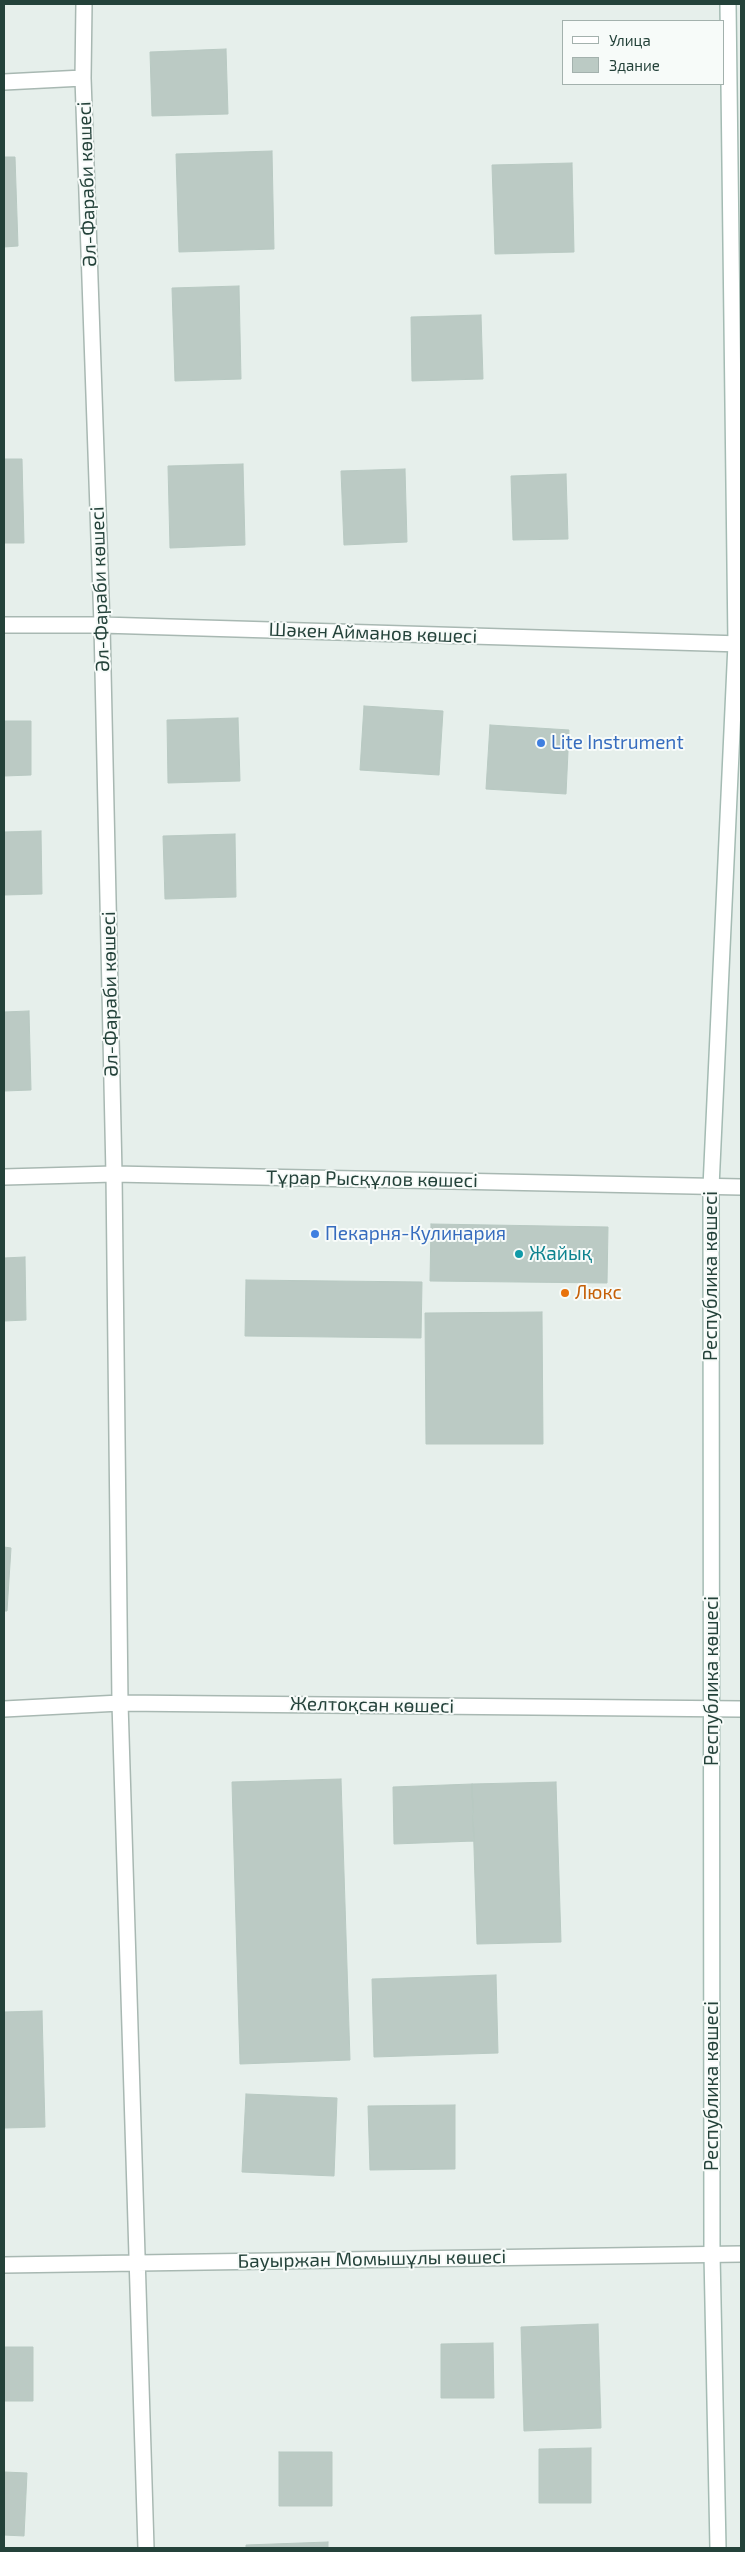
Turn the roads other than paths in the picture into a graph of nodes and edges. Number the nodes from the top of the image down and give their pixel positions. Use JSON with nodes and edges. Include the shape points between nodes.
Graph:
{"nodes":[{"id":1,"x":84,"y":4,"type":"edge"},
{"id":2,"x":728,"y":4,"type":"edge"},
{"id":3,"x":83,"y":78,"type":"junction"},
{"id":4,"x":4,"y":82,"type":"edge"},
{"id":5,"x":735,"y":105,"type":"edge"},
{"id":6,"x":4,"y":625,"type":"edge"},
{"id":7,"x":102,"y":625,"type":"junction"},
{"id":8,"x":739,"y":644,"type":"edge"},
{"id":9,"x":114,"y":1174,"type":"junction"},
{"id":10,"x":4,"y":1177,"type":"edge"},
{"id":11,"x":711,"y":1187,"type":"junction"},
{"id":12,"x":741,"y":1187,"type":"edge"},
{"id":13,"x":120,"y":1703,"type":"junction"},
{"id":14,"x":4,"y":1709,"type":"edge"},
{"id":15,"x":712,"y":1709,"type":"junction"},
{"id":16,"x":741,"y":1709,"type":"edge"},
{"id":17,"x":712,"y":2254,"type":"junction"},
{"id":18,"x":741,"y":2254,"type":"edge"},
{"id":19,"x":138,"y":2262,"type":"junction"},
{"id":20,"x":4,"y":2265,"type":"edge"},
{"id":21,"x":146,"y":2548,"type":"edge"},
{"id":22,"x":718,"y":2548,"type":"edge"}],
"edges":[{"from":1,"to":3,"type":"street","name":"Әл-Фараби көшесі"},
{"from":2,"to":5,"type":"street","name":"Республика көшесі"},
{"from":3,"to":4,"type":"street"},
{"from":3,"to":7,"type":"street","name":"Әл-Фараби көшесі"},
{"from":5,"to":8,"type":"street","name":"Республика көшесі"},
{"from":6,"to":7,"type":"street","name":"Шәкен Айманов көшесі"},
{"from":7,"to":8,"type":"street","name":"Шәкен Айманов көшесі"},
{"from":7,"to":9,"type":"street","name":"Әл-Фараби көшесі"},
{"from":8,"to":11,"type":"street","name":"Республика көшесі"},
{"from":9,"to":10,"type":"street","name":"Тұрар Рысқұлов көшесі"},
{"from":9,"to":11,"type":"street","name":"Тұрар Рысқұлов көшесі"},
{"from":9,"to":13,"type":"street","name":"Әл-Фараби көшесі"},
{"from":11,"to":12,"type":"street","name":"Тұрар Рысқұлов көшесі"},
{"from":11,"to":15,"type":"street","name":"Республика көшесі"},
{"from":13,"to":14,"type":"street","name":"Желтоқсан көшесі"},
{"from":13,"to":15,"type":"street","name":"Желтоқсан көшесі"},
{"from":13,"to":19,"type":"street","name":"Әл-Фараби көшесі"},
{"from":15,"to":16,"type":"street","name":"Желтоқсан көшесі"},
{"from":15,"to":17,"type":"street","name":"Республика көшесі"},
{"from":17,"to":18,"type":"street","name":"Бауыржан Момышұлы көшесі"},
{"from":17,"to":19,"type":"street","name":"Бауыржан Момышұлы көшесі"},
{"from":17,"to":22,"type":"street","name":"Республика көшесі"},
{"from":19,"to":20,"type":"street","name":"Бауыржан Момышұлы көшесі"},
{"from":19,"to":21,"type":"street","name":"Әл-Фараби көшесі"}]}
